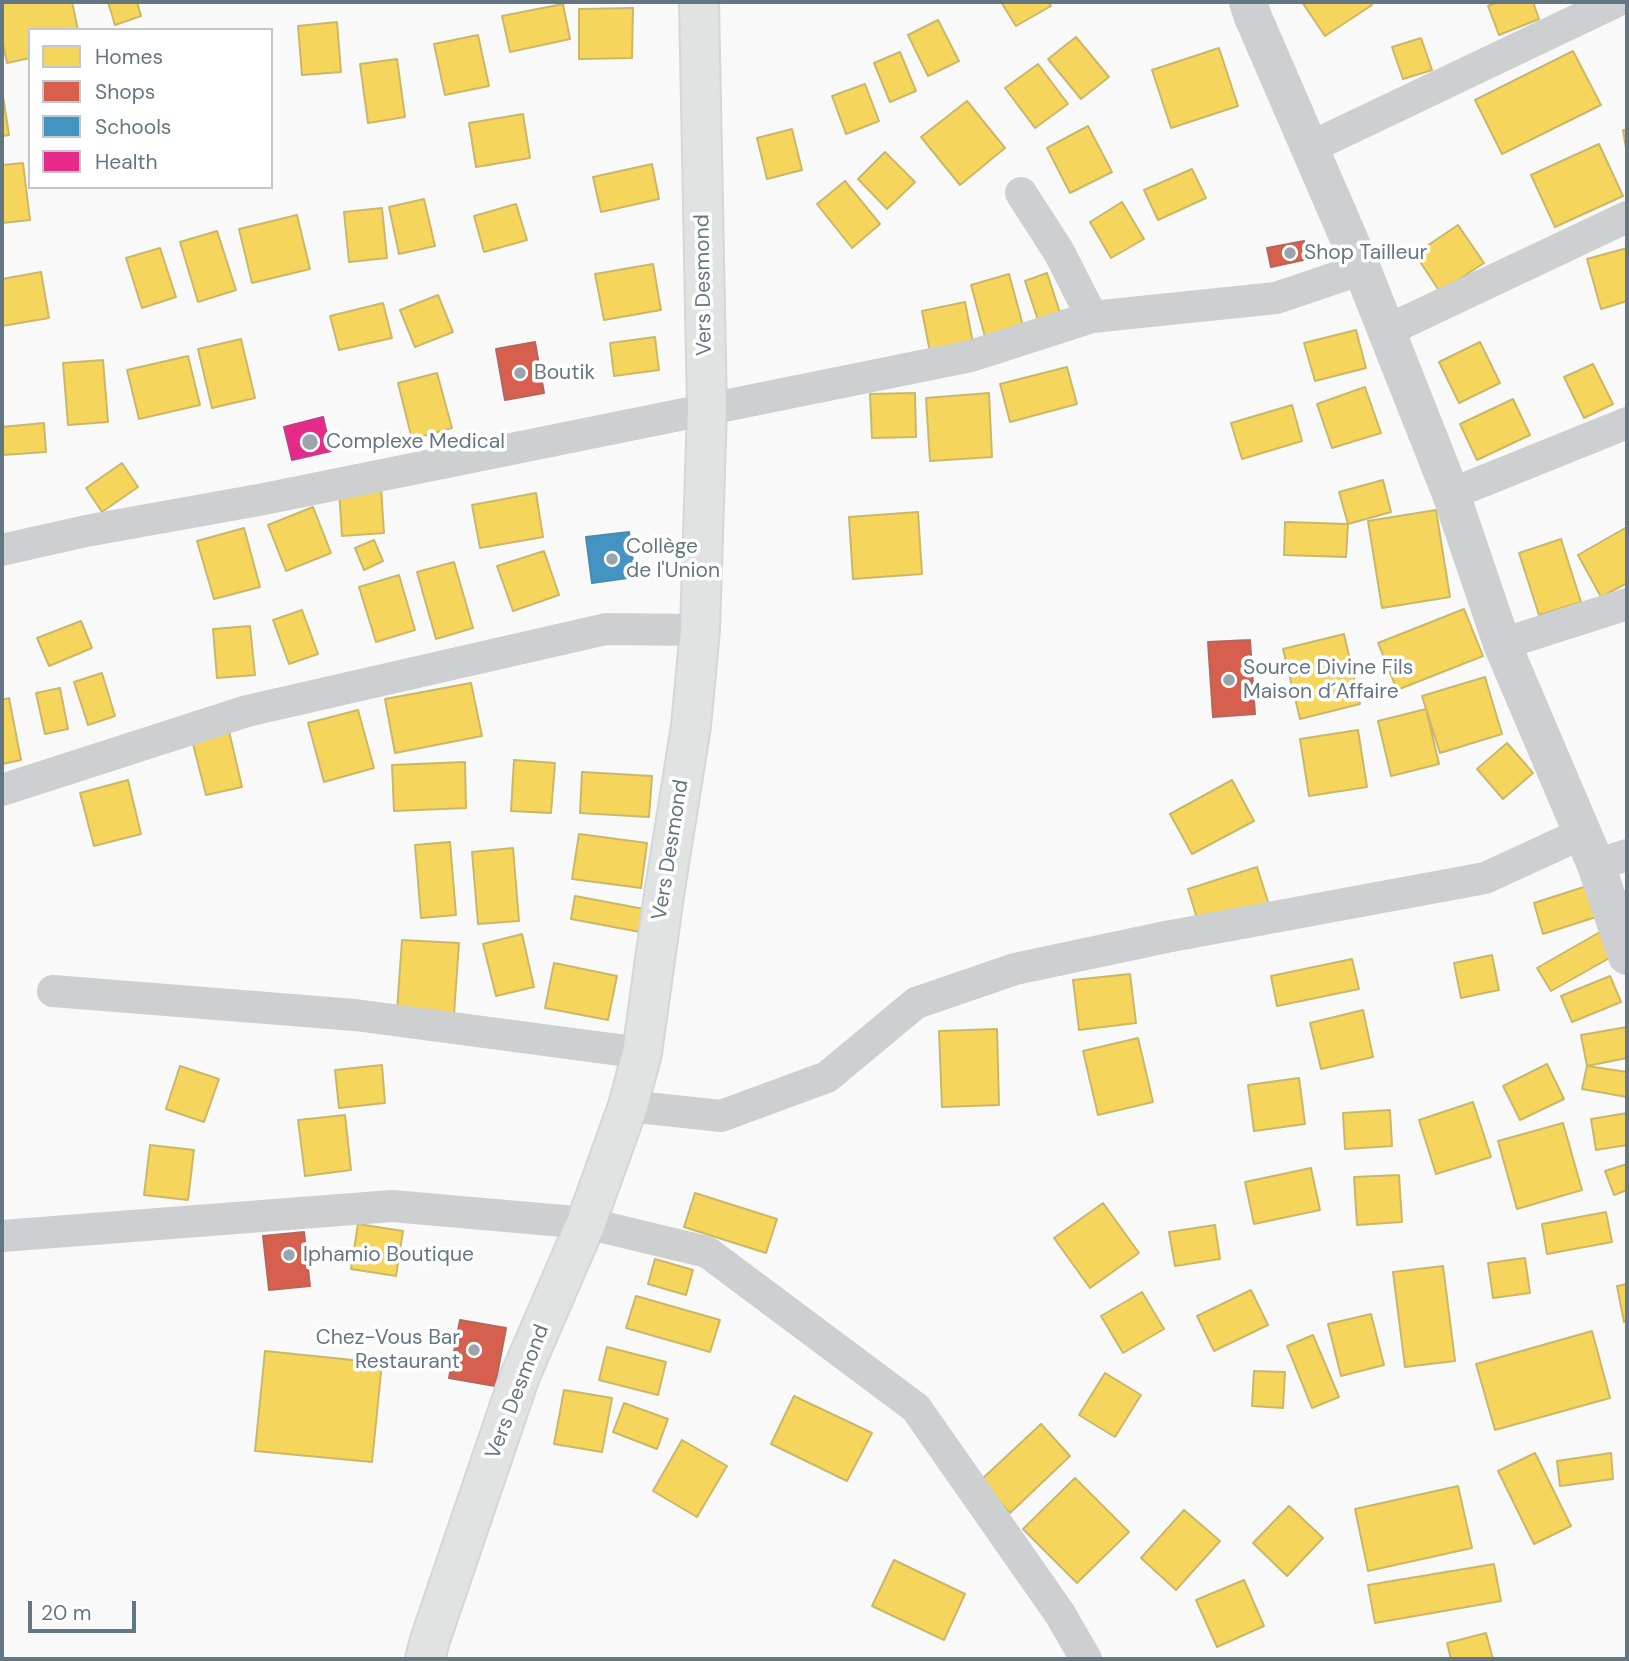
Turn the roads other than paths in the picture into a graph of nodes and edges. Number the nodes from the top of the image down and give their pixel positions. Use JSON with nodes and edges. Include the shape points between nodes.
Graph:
{"nodes":[{"id":1,"x":699,"y":2,"type":"edge"},
{"id":2,"x":1248,"y":2,"type":"edge"},
{"id":3,"x":1615,"y":2,"type":"edge"},
{"id":4,"x":1564,"y":13,"type":"edge"},
{"id":5,"x":1311,"y":147,"type":"junction"},
{"id":6,"x":1021,"y":193,"type":"dead end"},
{"id":7,"x":1627,"y":218,"type":"edge"},
{"id":8,"x":1362,"y":270,"type":"junction"},
{"id":9,"x":1092,"y":317,"type":"junction"},
{"id":10,"x":1387,"y":331,"type":"junction"},
{"id":11,"x":707,"y":409,"type":"junction"},
{"id":12,"x":1627,"y":424,"type":"edge"},
{"id":13,"x":1451,"y":494,"type":"junction"},
{"id":14,"x":2,"y":550,"type":"edge"},
{"id":15,"x":1627,"y":604,"type":"edge"},
{"id":16,"x":700,"y":630,"type":"junction"},
{"id":17,"x":1502,"y":644,"type":"junction"},
{"id":18,"x":2,"y":790,"type":"edge"},
{"id":19,"x":1601,"y":851,"type":"edge"},
{"id":20,"x":1627,"y":956,"type":"edge"},
{"id":21,"x":53,"y":991,"type":"dead end"},
{"id":22,"x":642,"y":1053,"type":"junction"},
{"id":23,"x":628,"y":1106,"type":"junction"},
{"id":24,"x":586,"y":1223,"type":"junction"},
{"id":25,"x":2,"y":1236,"type":"edge"},
{"id":26,"x":425,"y":1659,"type":"edge"},
{"id":27,"x":1086,"y":1659,"type":"edge"}],
"edges":[{"from":1,"to":11,"type":"main road","name":"Vers Desmond"},
{"from":2,"to":5,"type":"street"},
{"from":3,"to":4,"type":"street"},
{"from":4,"to":5,"type":"street"},
{"from":5,"to":8,"type":"street"},
{"from":6,"to":9,"type":"street","via":[[1059,252]]},
{"from":7,"to":10,"type":"street"},
{"from":8,"to":9,"type":"street","via":[[1276,298]]},
{"from":8,"to":10,"type":"street"},
{"from":9,"to":11,"type":"street","via":[[971,356]]},
{"from":10,"to":13,"type":"street"},
{"from":11,"to":14,"type":"street"},
{"from":11,"to":16,"type":"main road","name":"Vers Desmond"},
{"from":12,"to":13,"type":"street"},
{"from":13,"to":17,"type":"street"},
{"from":15,"to":17,"type":"street"},
{"from":16,"to":18,"type":"street","via":[[606,629],[247,711]]},
{"from":16,"to":22,"type":"main road","name":"Vers Desmond","via":[[691,726]]},
{"from":17,"to":19,"type":"street"},
{"from":19,"to":20,"type":"street"},
{"from":19,"to":23,"type":"street","via":[[1485,878],[1015,969],[916,1003],[827,1077],[721,1116]]},
{"from":21,"to":22,"type":"street","via":[[355,1015]]},
{"from":22,"to":23,"type":"main road","name":"Vers Desmond"},
{"from":23,"to":24,"type":"main road","name":"Vers Desmond"},
{"from":24,"to":25,"type":"street","via":[[392,1206]]},
{"from":24,"to":26,"type":"main road","name":"Vers Desmond","via":[[520,1376]]},
{"from":24,"to":27,"type":"street","via":[[708,1252],[916,1408],[1060,1614]]}]}
